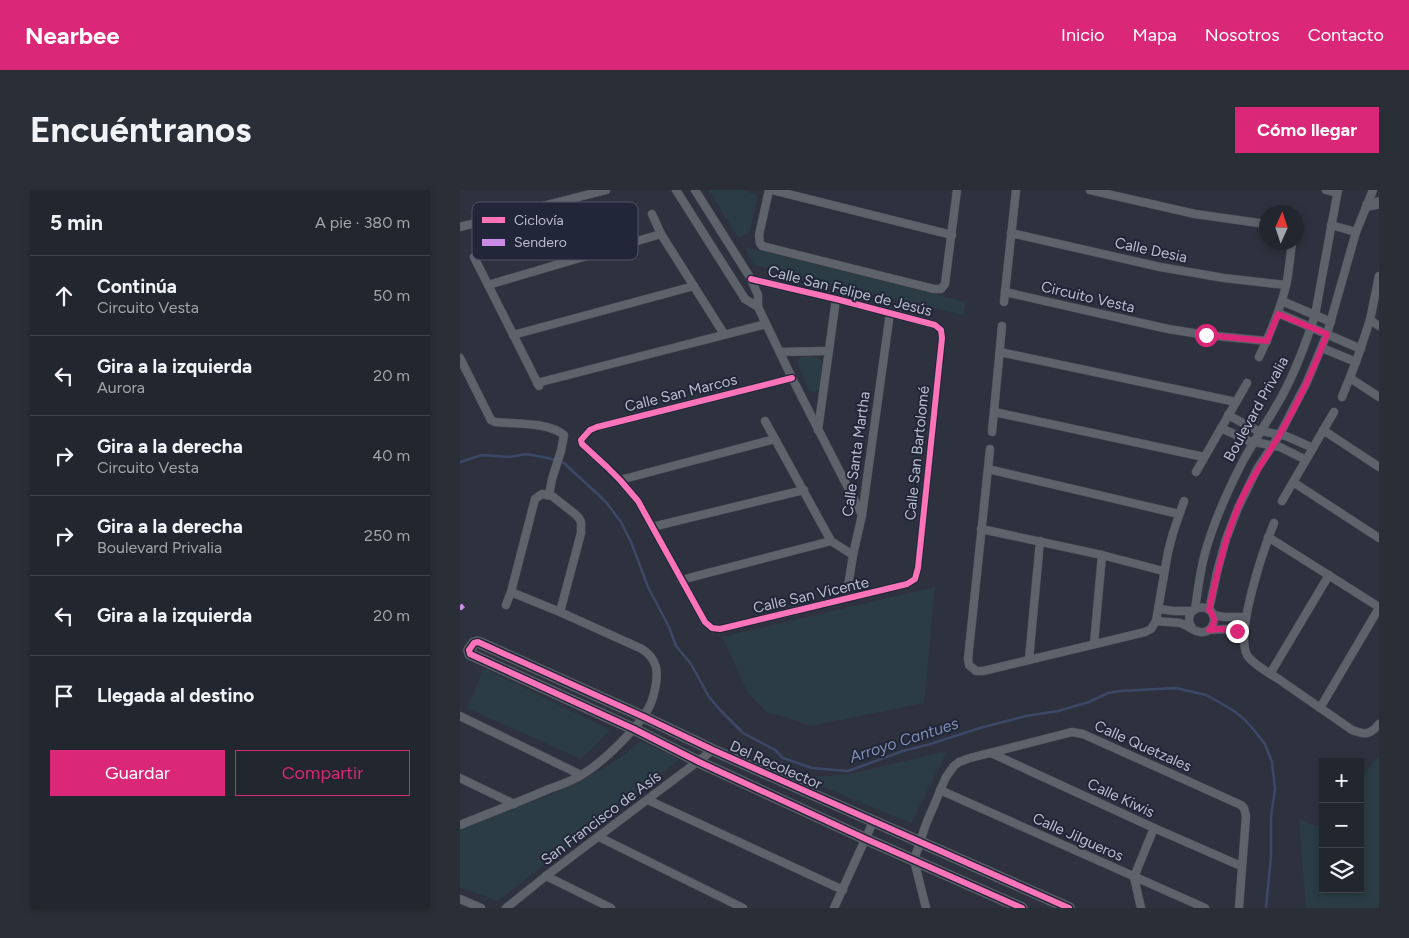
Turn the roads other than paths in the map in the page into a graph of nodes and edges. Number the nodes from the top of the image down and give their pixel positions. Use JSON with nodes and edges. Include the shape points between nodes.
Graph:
{"nodes":[{"id":1,"x":605,"y":190,"type":"edge"},
{"id":2,"x":676,"y":190,"type":"edge"},
{"id":3,"x":695,"y":190,"type":"edge"},
{"id":4,"x":770,"y":190,"type":"edge"},
{"id":5,"x":957,"y":190,"type":"edge"},
{"id":6,"x":1016,"y":190,"type":"edge"},
{"id":7,"x":1090,"y":190,"type":"edge"},
{"id":8,"x":1326,"y":190,"type":"edge"},
{"id":9,"x":1373,"y":190,"type":"edge"},
{"id":10,"x":1337,"y":191,"type":"edge"},
{"id":11,"x":559,"y":202,"type":"edge"},
{"id":12,"x":1375,"y":205,"type":"edge"},
{"id":13,"x":652,"y":214,"type":"dead end"},
{"id":14,"x":1259,"y":223,"type":"edge"},
{"id":15,"x":1331,"y":225,"type":"junction"},
{"id":16,"x":1356,"y":232,"type":"junction"},
{"id":17,"x":1011,"y":233,"type":"junction"},
{"id":18,"x":661,"y":234,"type":"junction"},
{"id":19,"x":952,"y":235,"type":"junction"},
{"id":20,"x":638,"y":241,"type":"edge"},
{"id":21,"x":1291,"y":250,"type":"edge"},
{"id":22,"x":476,"y":260,"type":"edge"},
{"id":23,"x":573,"y":260,"type":"edge"},
{"id":24,"x":1379,"y":276,"type":"edge"},
{"id":25,"x":752,"y":279,"type":"junction"},
{"id":26,"x":488,"y":285,"type":"junction"},
{"id":27,"x":1286,"y":285,"type":"junction"},
{"id":28,"x":694,"y":286,"type":"junction"},
{"id":29,"x":1005,"y":292,"type":"junction"},
{"id":30,"x":836,"y":299,"type":"junction"},
{"id":31,"x":1282,"y":301,"type":"junction"},
{"id":32,"x":1004,"y":302,"type":"dead end"},
{"id":33,"x":758,"y":307,"type":"junction"},
{"id":34,"x":890,"y":313,"type":"junction"},
{"id":35,"x":1278,"y":314,"type":"junction"},
{"id":36,"x":1315,"y":315,"type":"junction"},
{"id":37,"x":1370,"y":320,"type":"junction"},
{"id":38,"x":1331,"y":322,"type":"junction"},
{"id":39,"x":766,"y":324,"type":"junction"},
{"id":40,"x":1002,"y":326,"type":"dead end"},
{"id":41,"x":1379,"y":326,"type":"edge"},
{"id":42,"x":1311,"y":328,"type":"junction"},
{"id":43,"x":941,"y":330,"type":"joint"},
{"id":44,"x":724,"y":334,"type":"junction"},
{"id":45,"x":1327,"y":334,"type":"junction"},
{"id":46,"x":513,"y":335,"type":"junction"},
{"id":47,"x":1267,"y":341,"type":"junction"},
{"id":48,"x":1322,"y":348,"type":"junction"},
{"id":49,"x":1361,"y":349,"type":"junction"},
{"id":50,"x":828,"y":351,"type":"junction"},
{"id":51,"x":780,"y":352,"type":"junction"},
{"id":52,"x":1000,"y":352,"type":"junction"},
{"id":53,"x":1259,"y":357,"type":"dead end"},
{"id":54,"x":460,"y":358,"type":"edge"},
{"id":55,"x":1356,"y":362,"type":"junction"},
{"id":56,"x":792,"y":378,"type":"junction"},
{"id":57,"x":1350,"y":378,"type":"junction"},
{"id":58,"x":1247,"y":383,"type":"dead end"},
{"id":59,"x":1342,"y":397,"type":"dead end"},
{"id":60,"x":1379,"y":397,"type":"edge"},
{"id":61,"x":1236,"y":402,"type":"junction"},
{"id":62,"x":994,"y":412,"type":"junction"},
{"id":63,"x":1334,"y":412,"type":"dead end"},
{"id":64,"x":1228,"y":415,"type":"junction"},
{"id":65,"x":765,"y":421,"type":"dead end"},
{"id":66,"x":1221,"y":428,"type":"junction"},
{"id":67,"x":818,"y":430,"type":"junction"},
{"id":68,"x":1323,"y":430,"type":"junction"},
{"id":69,"x":1260,"y":431,"type":"junction"},
{"id":70,"x":992,"y":432,"type":"dead end"},
{"id":71,"x":1280,"y":434,"type":"junction"},
{"id":72,"x":775,"y":439,"type":"junction"},
{"id":73,"x":1253,"y":442,"type":"junction"},
{"id":74,"x":1273,"y":445,"type":"junction"},
{"id":75,"x":1313,"y":448,"type":"junction"},
{"id":76,"x":990,"y":449,"type":"dead end"},
{"id":77,"x":1204,"y":457,"type":"junction"},
{"id":78,"x":1306,"y":460,"type":"junction"},
{"id":79,"x":1379,"y":466,"type":"edge"},
{"id":80,"x":988,"y":469,"type":"junction"},
{"id":81,"x":1196,"y":472,"type":"dead end"},
{"id":82,"x":620,"y":480,"type":"junction"},
{"id":83,"x":1293,"y":482,"type":"junction"},
{"id":84,"x":804,"y":490,"type":"junction"},
{"id":85,"x":549,"y":495,"type":"junction"},
{"id":86,"x":1184,"y":501,"type":"dead end"},
{"id":87,"x":1282,"y":501,"type":"dead end"},
{"id":88,"x":862,"y":514,"type":"junction"},
{"id":89,"x":1179,"y":514,"type":"junction"},
{"id":90,"x":1274,"y":523,"type":"dead end"},
{"id":91,"x":652,"y":527,"type":"junction"},
{"id":92,"x":981,"y":528,"type":"junction"},
{"id":93,"x":1268,"y":537,"type":"junction"},
{"id":94,"x":1379,"y":538,"type":"edge"},
{"id":95,"x":831,"y":541,"type":"junction"},
{"id":96,"x":1040,"y":541,"type":"junction"},
{"id":97,"x":853,"y":555,"type":"junction"},
{"id":98,"x":1102,"y":555,"type":"junction"},
{"id":99,"x":1164,"y":571,"type":"junction"},
{"id":100,"x":1329,"y":575,"type":"junction"},
{"id":101,"x":915,"y":579,"type":"joint"},
{"id":102,"x":681,"y":580,"type":"junction"},
{"id":103,"x":511,"y":592,"type":"junction"},
{"id":104,"x":846,"y":599,"type":"junction"},
{"id":105,"x":506,"y":605,"type":"dead end"},
{"id":106,"x":1379,"y":608,"type":"edge"},
{"id":107,"x":1159,"y":609,"type":"junction"},
{"id":108,"x":1194,"y":610,"type":"junction"},
{"id":109,"x":560,"y":612,"type":"junction"},
{"id":110,"x":1211,"y":612,"type":"junction"},
{"id":111,"x":1246,"y":617,"type":"junction"},
{"id":112,"x":1156,"y":622,"type":"junction"},
{"id":113,"x":1192,"y":628,"type":"junction"},
{"id":114,"x":1209,"y":630,"type":"junction"},
{"id":115,"x":1244,"y":633,"type":"junction"},
{"id":116,"x":1094,"y":644,"type":"junction"},
{"id":117,"x":1029,"y":659,"type":"junction"},
{"id":118,"x":1270,"y":674,"type":"junction"},
{"id":119,"x":1320,"y":708,"type":"junction"},
{"id":120,"x":460,"y":716,"type":"edge"},
{"id":121,"x":644,"y":717,"type":"junction"},
{"id":122,"x":1379,"y":724,"type":"edge"},
{"id":123,"x":634,"y":729,"type":"junction"},
{"id":124,"x":713,"y":750,"type":"junction"},
{"id":125,"x":991,"y":753,"type":"junction"},
{"id":126,"x":698,"y":762,"type":"junction"},
{"id":127,"x":581,"y":775,"type":"junction"},
{"id":128,"x":460,"y":778,"type":"edge"},
{"id":129,"x":940,"y":790,"type":"junction"},
{"id":130,"x":648,"y":800,"type":"junction"},
{"id":131,"x":514,"y":804,"type":"junction"},
{"id":132,"x":873,"y":822,"type":"junction"},
{"id":133,"x":460,"y":824,"type":"edge"},
{"id":134,"x":1154,"y":828,"type":"junction"},
{"id":135,"x":599,"y":837,"type":"junction"},
{"id":136,"x":866,"y":838,"type":"junction"},
{"id":137,"x":920,"y":842,"type":"junction"},
{"id":138,"x":914,"y":860,"type":"junction"},
{"id":139,"x":1241,"y":866,"type":"junction"},
{"id":140,"x":546,"y":876,"type":"junction"},
{"id":141,"x":1134,"y":877,"type":"junction"},
{"id":142,"x":843,"y":890,"type":"junction"},
{"id":143,"x":460,"y":899,"type":"edge"},
{"id":144,"x":480,"y":908,"type":"edge"},
{"id":145,"x":506,"y":908,"type":"edge"},
{"id":146,"x":611,"y":908,"type":"edge"},
{"id":147,"x":743,"y":908,"type":"edge"},
{"id":148,"x":834,"y":908,"type":"edge"},
{"id":149,"x":926,"y":908,"type":"edge"},
{"id":150,"x":1022,"y":908,"type":"edge"},
{"id":151,"x":1069,"y":908,"type":"edge"},
{"id":152,"x":1141,"y":908,"type":"edge"},
{"id":153,"x":1205,"y":908,"type":"edge"},
{"id":154,"x":1239,"y":908,"type":"edge"}],
"edges":[{"from":1,"to":11,"type":"street"},
{"from":2,"to":33,"type":"street","via":[[745,299]]},
{"from":3,"to":25,"type":"street"},
{"from":4,"to":19,"type":"street"},
{"from":4,"to":19,"type":"street","via":[[759,235],[760,243],[766,247],[934,289],[941,289],[945,284]]},
{"from":5,"to":19,"type":"street"},
{"from":6,"to":17,"type":"street"},
{"from":7,"to":14,"type":"street","via":[[1195,214]]},
{"from":8,"to":10,"type":"street"},
{"from":9,"to":12,"type":"street","name":"Boulevard Privalia"},
{"from":10,"to":15,"type":"street","name":"Boulevard Privalia"},
{"from":12,"to":16,"type":"street","name":"Boulevard Privalia"},
{"from":13,"to":18,"type":"street"},
{"from":15,"to":16,"type":"street"},
{"from":15,"to":36,"type":"street","name":"Boulevard Privalia"},
{"from":16,"to":38,"type":"street","name":"Boulevard Privalia"},
{"from":17,"to":27,"type":"street","name":"Calle Desia","via":[[1178,270]]},
{"from":17,"to":29,"type":"street"},
{"from":18,"to":20,"type":"street"},
{"from":18,"to":28,"type":"street"},
{"from":21,"to":27,"type":"street"},
{"from":22,"to":26,"type":"street"},
{"from":23,"to":26,"type":"street"},
{"from":24,"to":37,"type":"street"},
{"from":25,"to":30,"type":"street","name":"Calle San Felipe de Jesús"},
{"from":25,"to":33,"type":"street","via":[[758,295]]},
{"from":26,"to":46,"type":"street"},
{"from":27,"to":31,"type":"street"},
{"from":28,"to":44,"type":"street"},
{"from":28,"to":46,"type":"street"},
{"from":29,"to":32,"type":"street"},
{"from":29,"to":47,"type":"street","name":"Circuito Vesta","via":[[1168,329]]},
{"from":30,"to":34,"type":"street","name":"Calle San Felipe de Jesús"},
{"from":30,"to":50,"type":"street"},
{"from":31,"to":35,"type":"street"},
{"from":31,"to":36,"type":"street"},
{"from":33,"to":39,"type":"street"},
{"from":34,"to":43,"type":"street","name":"Calle San Felipe de Jesús","via":[[935,325]]},
{"from":34,"to":88,"type":"street","name":"Calle Santa Martha"},
{"from":35,"to":42,"type":"street"},
{"from":35,"to":47,"type":"street"},
{"from":36,"to":38,"type":"street"},
{"from":36,"to":42,"type":"street","name":"Boulevard Privalia"},
{"from":37,"to":41,"type":"street"},
{"from":37,"to":49,"type":"street"},
{"from":38,"to":45,"type":"street","name":"Boulevard Privalia"},
{"from":39,"to":44,"type":"street"},
{"from":39,"to":51,"type":"street"},
{"from":40,"to":52,"type":"street"},
{"from":42,"to":45,"type":"street"},
{"from":42,"to":69,"type":"street","name":"Boulevard Privalia","via":[[1292,376]]},
{"from":43,"to":101,"type":"street","name":"Calle San Bartolomé"},
{"from":44,"to":46,"type":"street","via":[[538,385]]},
{"from":45,"to":48,"type":"street","name":"Boulevard Privalia"},
{"from":45,"to":49,"type":"street"},
{"from":47,"to":53,"type":"street"},
{"from":48,"to":55,"type":"street"},
{"from":48,"to":71,"type":"street","name":"Boulevard Privalia"},
{"from":49,"to":55,"type":"street"},
{"from":50,"to":51,"type":"street"},
{"from":50,"to":67,"type":"street"},
{"from":51,"to":56,"type":"street"},
{"from":52,"to":61,"type":"street"},
{"from":52,"to":62,"type":"street"},
{"from":54,"to":85,"type":"street","via":[[491,420],[540,426],[564,435]]},
{"from":55,"to":57,"type":"street"},
{"from":56,"to":67,"type":"street"},
{"from":56,"to":82,"type":"street","name":"Calle San Marcos","via":[[590,430],[580,440],[582,444]]},
{"from":57,"to":59,"type":"street"},
{"from":57,"to":60,"type":"street"},
{"from":58,"to":61,"type":"street"},
{"from":61,"to":64,"type":"street"},
{"from":62,"to":70,"type":"street"},
{"from":62,"to":77,"type":"street"},
{"from":63,"to":68,"type":"street"},
{"from":64,"to":66,"type":"street"},
{"from":64,"to":69,"type":"street"},
{"from":65,"to":72,"type":"street"},
{"from":66,"to":73,"type":"street"},
{"from":66,"to":77,"type":"street"},
{"from":67,"to":88,"type":"street"},
{"from":68,"to":75,"type":"street"},
{"from":68,"to":79,"type":"street"},
{"from":69,"to":71,"type":"street"},
{"from":69,"to":73,"type":"street","name":"Boulevard Privalia"},
{"from":71,"to":74,"type":"street","name":"Boulevard Privalia"},
{"from":71,"to":75,"type":"street"},
{"from":72,"to":82,"type":"street"},
{"from":72,"to":84,"type":"street"},
{"from":73,"to":74,"type":"street"},
{"from":73,"to":108,"type":"street","name":"Boulevard Privalia","via":[[1230,486],[1211,536]]},
{"from":74,"to":78,"type":"street"},
{"from":74,"to":110,"type":"street","name":"Boulevard Privalia","via":[[1257,469],[1226,539]]},
{"from":75,"to":78,"type":"street"},
{"from":76,"to":80,"type":"street"},
{"from":77,"to":81,"type":"street"},
{"from":78,"to":83,"type":"street"},
{"from":80,"to":89,"type":"street"},
{"from":80,"to":92,"type":"street"},
{"from":82,"to":91,"type":"street","via":[[638,501]]},
{"from":83,"to":87,"type":"street"},
{"from":83,"to":94,"type":"street"},
{"from":84,"to":91,"type":"street"},
{"from":84,"to":95,"type":"street"},
{"from":85,"to":103,"type":"street","via":[[542,494],[535,499]]},
{"from":85,"to":109,"type":"street","via":[[575,514],[582,528]]},
{"from":86,"to":89,"type":"street"},
{"from":88,"to":97,"type":"street","name":"Calle Santa Martha"},
{"from":89,"to":99,"type":"street"},
{"from":90,"to":93,"type":"street"},
{"from":91,"to":102,"type":"street"},
{"from":92,"to":96,"type":"street"},
{"from":92,"to":117,"type":"street","via":[[969,665],[976,671],[983,671]]},
{"from":93,"to":100,"type":"street"},
{"from":93,"to":111,"type":"street"},
{"from":95,"to":97,"type":"street"},
{"from":95,"to":102,"type":"street"},
{"from":96,"to":98,"type":"street"},
{"from":96,"to":117,"type":"street"},
{"from":97,"to":104,"type":"street","name":"Calle Santa Martha"},
{"from":98,"to":99,"type":"street"},
{"from":98,"to":116,"type":"street"},
{"from":99,"to":107,"type":"street"},
{"from":100,"to":106,"type":"street"},
{"from":100,"to":118,"type":"street"},
{"from":101,"to":104,"type":"street","name":"Calle San Vicente","via":[[907,584]]},
{"from":102,"to":104,"type":"street","name":"Calle San Vicente","via":[[705,622],[720,629]]},
{"from":103,"to":105,"type":"street"},
{"from":103,"to":109,"type":"street"},
{"from":106,"to":119,"type":"street"},
{"from":107,"to":108,"type":"street"},
{"from":107,"to":112,"type":"street"},
{"from":108,"to":110,"type":"street","via":[[1202,607]]},
{"from":108,"to":113,"type":"street","via":[[1189,617]]},
{"from":109,"to":121,"type":"street","via":[[642,649],[653,658],[656,686]]},
{"from":110,"to":111,"type":"street","via":[[1224,617]]},
{"from":110,"to":114,"type":"street","via":[[1213,625]]},
{"from":111,"to":115,"type":"street"},
{"from":112,"to":113,"type":"street"},
{"from":112,"to":116,"type":"street","via":[[1145,632]]},
{"from":113,"to":114,"type":"street","via":[[1200,632]]},
{"from":114,"to":115,"type":"street"},
{"from":115,"to":118,"type":"street","via":[[1248,657]]},
{"from":116,"to":117,"type":"street"},
{"from":118,"to":119,"type":"street"},
{"from":119,"to":122,"type":"street","via":[[1360,733],[1372,732]]},
{"from":120,"to":127,"type":"street"},
{"from":121,"to":123,"type":"street"},
{"from":121,"to":123,"type":"street","name":"Del Recolector","via":[[478,642],[468,650],[470,654]]},
{"from":121,"to":124,"type":"street","name":"Del Recolector"},
{"from":123,"to":126,"type":"street","name":"Del Recolector"},
{"from":123,"to":127,"type":"street","via":[[614,750]]},
{"from":124,"to":126,"type":"street","name":"San Francisco de Asís"},
{"from":124,"to":132,"type":"street","name":"Del Recolector"},
{"from":125,"to":129,"type":"street","name":"Calle Quetzales","via":[[958,762]]},
{"from":125,"to":134,"type":"street","name":"Calle Kiwis"},
{"from":125,"to":139,"type":"street","name":"Calle Quetzales","via":[[1072,732],[1083,734],[1242,805],[1246,816]]},
{"from":126,"to":130,"type":"street","name":"San Francisco de Asís"},
{"from":126,"to":136,"type":"street","name":"Del Recolector"},
{"from":127,"to":131,"type":"street"},
{"from":128,"to":131,"type":"street"},
{"from":129,"to":137,"type":"street","name":"Calle Quetzales"},
{"from":129,"to":141,"type":"street","name":"Calle Jilgueros"},
{"from":130,"to":135,"type":"street","name":"San Francisco de Asís"},
{"from":130,"to":142,"type":"street"},
{"from":131,"to":133,"type":"street"},
{"from":132,"to":136,"type":"street"},
{"from":132,"to":137,"type":"street","name":"Del Recolector"},
{"from":134,"to":139,"type":"street","name":"Calle Kiwis"},
{"from":134,"to":141,"type":"street"},
{"from":135,"to":140,"type":"street","name":"San Francisco de Asís"},
{"from":135,"to":147,"type":"street"},
{"from":136,"to":138,"type":"street","name":"Del Recolector"},
{"from":136,"to":142,"type":"street"},
{"from":137,"to":138,"type":"street","name":"Calle Quetzales"},
{"from":137,"to":151,"type":"street","name":"Del Recolector"},
{"from":138,"to":149,"type":"street"},
{"from":138,"to":150,"type":"street","name":"Del Recolector"},
{"from":139,"to":154,"type":"street","name":"Calle Quetzales"},
{"from":140,"to":145,"type":"street","name":"San Francisco de Asís"},
{"from":140,"to":146,"type":"street"},
{"from":141,"to":152,"type":"street"},
{"from":141,"to":153,"type":"street","name":"Calle Jilgueros"},
{"from":142,"to":148,"type":"street"},
{"from":143,"to":144,"type":"street"}]}
